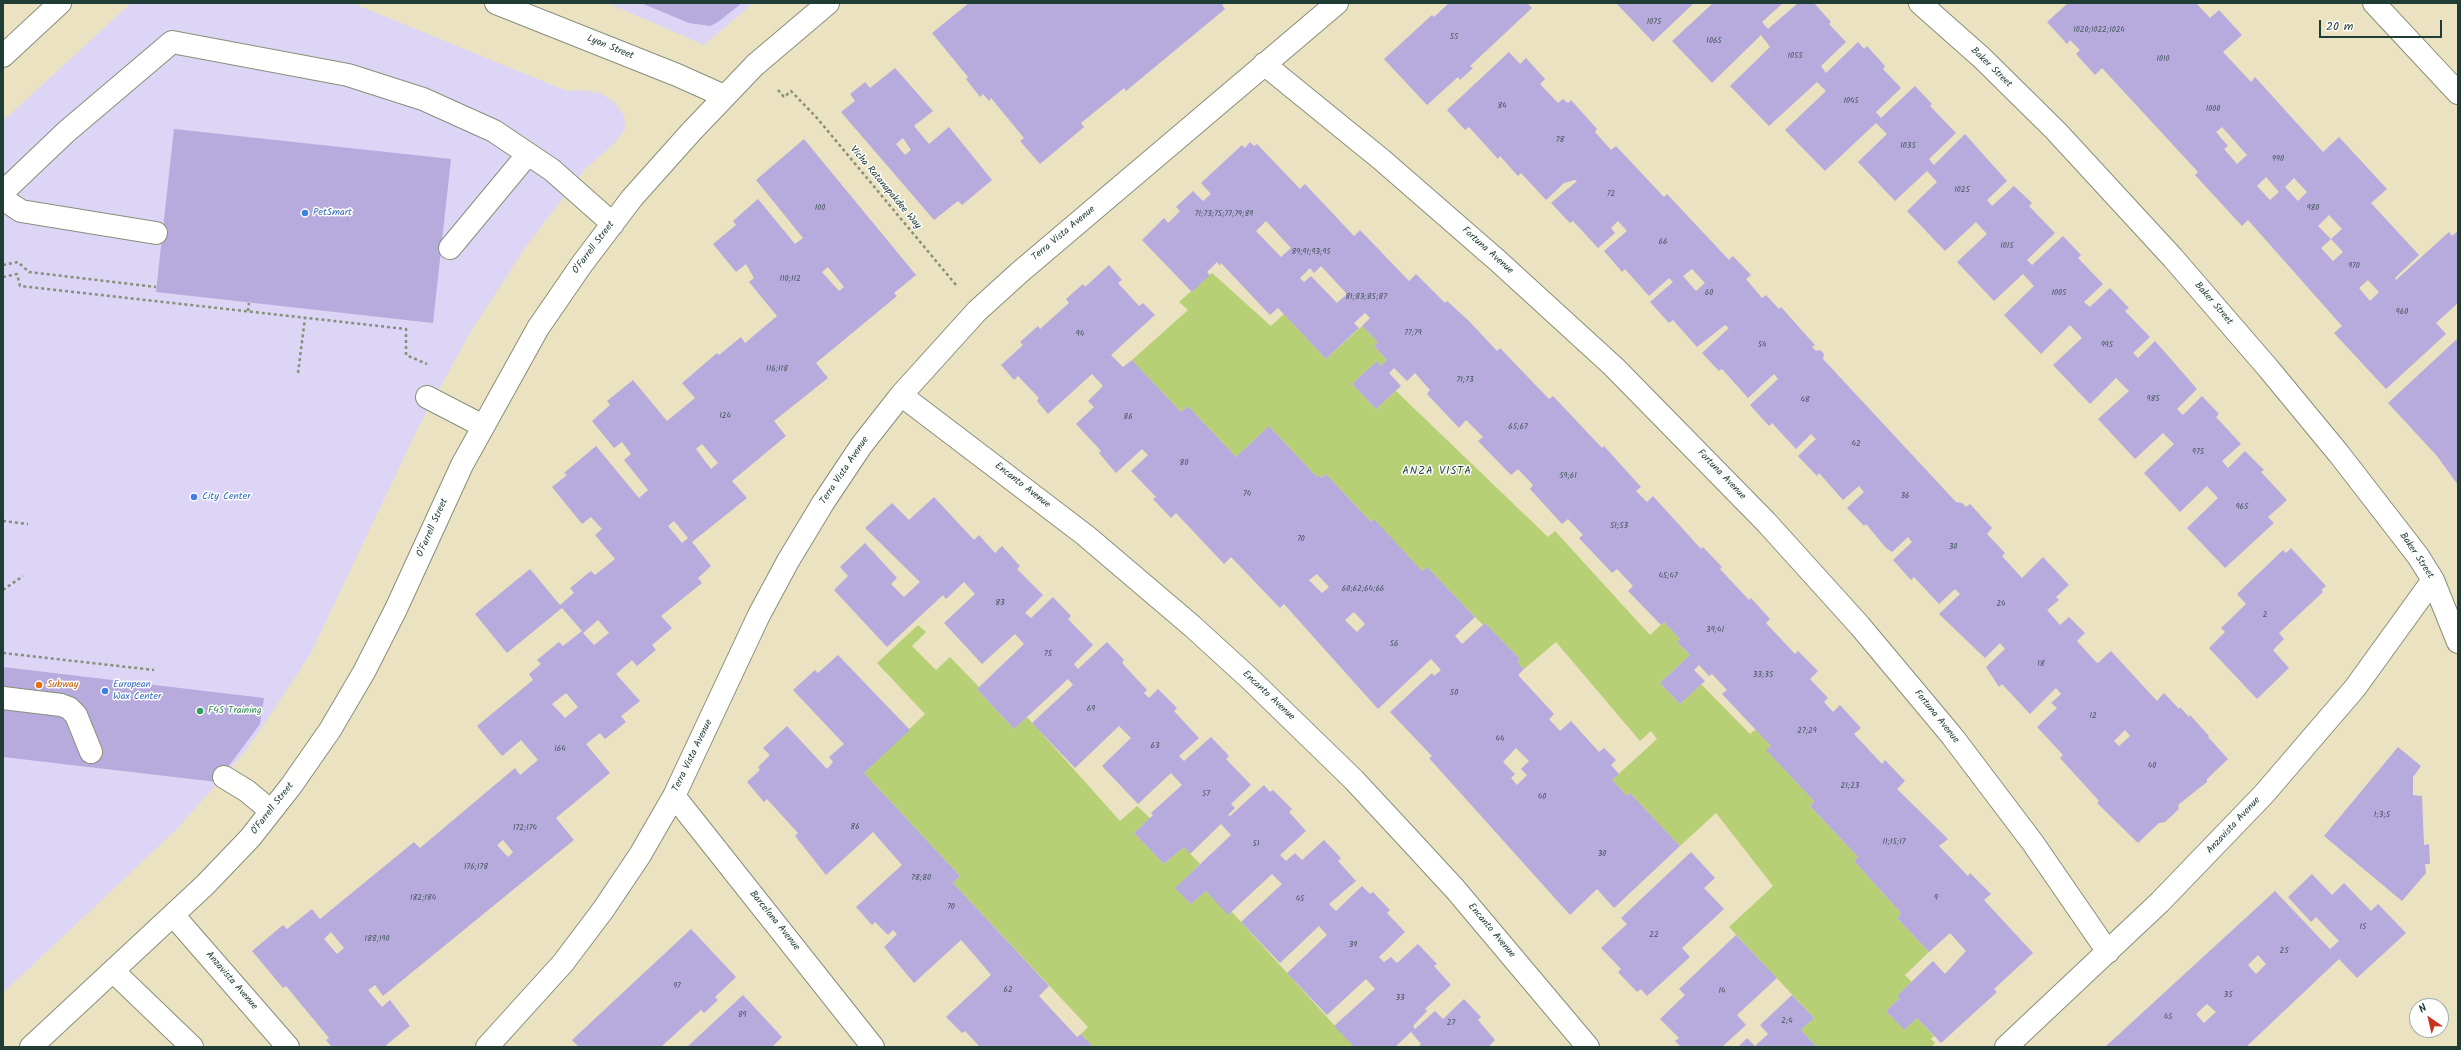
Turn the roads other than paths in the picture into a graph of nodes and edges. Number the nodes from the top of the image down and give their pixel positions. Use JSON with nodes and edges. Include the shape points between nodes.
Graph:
{"nodes":[{"id":1,"x":60,"y":3,"type":"edge"},
{"id":2,"x":496,"y":3,"type":"edge"},
{"id":3,"x":828,"y":3,"type":"edge"},
{"id":4,"x":1337,"y":3,"type":"edge"},
{"id":5,"x":1920,"y":3,"type":"edge"},
{"id":6,"x":2374,"y":3,"type":"edge"},
{"id":7,"x":3,"y":56,"type":"edge"},
{"id":8,"x":1264,"y":64,"type":"junction"},
{"id":9,"x":2458,"y":93,"type":"edge"},
{"id":10,"x":724,"y":96,"type":"junction"},
{"id":11,"x":528,"y":154,"type":"junction"},
{"id":12,"x":3,"y":192,"type":"edge"},
{"id":13,"x":3,"y":199,"type":"edge"},
{"id":14,"x":613,"y":224,"type":"junction"},
{"id":15,"x":156,"y":233,"type":"dead end"},
{"id":16,"x":450,"y":248,"type":"dead end"},
{"id":17,"x":901,"y":395,"type":"junction"},
{"id":18,"x":427,"y":397,"type":"dead end"},
{"id":19,"x":483,"y":426,"type":"junction"},
{"id":20,"x":2433,"y":580,"type":"junction"},
{"id":21,"x":2458,"y":642,"type":"edge"},
{"id":22,"x":3,"y":698,"type":"edge"},
{"id":23,"x":91,"y":752,"type":"dead end"},
{"id":24,"x":224,"y":778,"type":"dead end"},
{"id":25,"x":674,"y":796,"type":"junction"},
{"id":26,"x":271,"y":811,"type":"junction"},
{"id":27,"x":173,"y":915,"type":"junction"},
{"id":28,"x":2108,"y":952,"type":"junction"},
{"id":29,"x":114,"y":971,"type":"junction"},
{"id":30,"x":31,"y":1047,"type":"edge"},
{"id":31,"x":192,"y":1047,"type":"edge"},
{"id":32,"x":288,"y":1047,"type":"edge"},
{"id":33,"x":487,"y":1047,"type":"edge"},
{"id":34,"x":873,"y":1047,"type":"edge"},
{"id":35,"x":1588,"y":1047,"type":"edge"},
{"id":36,"x":2006,"y":1047,"type":"edge"}],
"edges":[{"from":1,"to":7,"type":"street"},
{"from":2,"to":10,"type":"street","name":"Lyon Street"},
{"from":3,"to":10,"type":"street","name":"O'Farrell Street","via":[[755,65]]},
{"from":4,"to":8,"type":"street","name":"Terra Vista Avenue"},
{"from":5,"to":20,"type":"street","name":"Baker Street","via":[[1982,58],[2041,117],[2173,258],[2334,448],[2394,524]]},
{"from":6,"to":9,"type":"street"},
{"from":8,"to":17,"type":"street","name":"Terra Vista Avenue","via":[[977,311]]},
{"from":8,"to":28,"type":"street","name":"Fortuna Avenue","via":[[1382,160],[1498,261],[1614,367],[1721,475],[1860,626],[1947,731],[2033,843]]},
{"from":10,"to":14,"type":"street","name":"O'Farrell Street","via":[[632,198]]},
{"from":11,"to":12,"type":"street","via":[[494,131],[423,99],[348,75],[172,42],[66,132]]},
{"from":11,"to":14,"type":"street","via":[[552,170]]},
{"from":11,"to":16,"type":"street"},
{"from":13,"to":15,"type":"street","via":[[21,211]]},
{"from":14,"to":19,"type":"street","name":"O'Farrell Street","via":[[538,328]]},
{"from":17,"to":25,"type":"street","name":"Terra Vista Avenue","via":[[857,452],[788,562],[759,614]]},
{"from":17,"to":35,"type":"street","name":"Encanto Avenue","via":[[1085,534],[1260,688],[1354,780],[1455,889]]},
{"from":18,"to":19,"type":"street"},
{"from":19,"to":26,"type":"street","name":"O'Farrell Street","via":[[364,672],[330,730]]},
{"from":20,"to":21,"type":"street","name":"Baker Street"},
{"from":20,"to":28,"type":"street","name":"Anzavista Avenue","via":[[2355,688],[2269,788],[2212,849]]},
{"from":22,"to":23,"type":"street","via":[[69,708],[76,715]]},
{"from":24,"to":26,"type":"street","via":[[247,791]]},
{"from":25,"to":33,"type":"street","name":"Terra Vista Avenue","via":[[640,855],[603,910],[563,963]]},
{"from":25,"to":34,"type":"street","name":"Barcelona Avenue"},
{"from":26,"to":27,"type":"street","name":"O'Farrell Street","via":[[250,838]]},
{"from":27,"to":29,"type":"street","name":"O'Farrell Street"},
{"from":27,"to":32,"type":"street","name":"Anzavista Avenue"},
{"from":28,"to":36,"type":"street","name":"Anzavista Avenue"},
{"from":29,"to":30,"type":"street","name":"O'Farrell Street"},
{"from":29,"to":31,"type":"street"}]}
